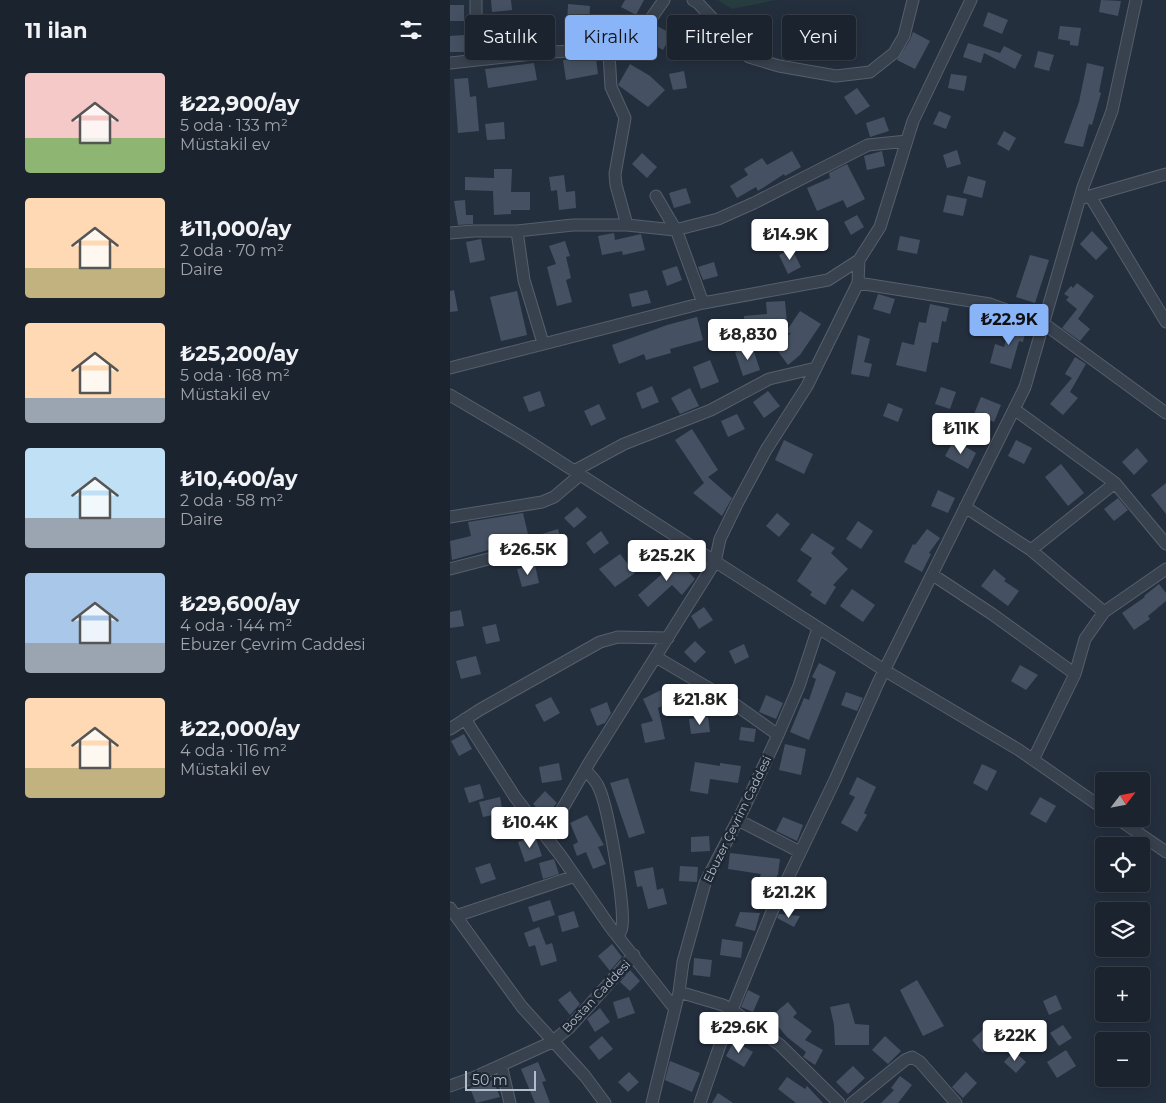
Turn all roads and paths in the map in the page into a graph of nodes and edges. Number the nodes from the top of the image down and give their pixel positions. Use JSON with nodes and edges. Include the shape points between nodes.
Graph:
{"nodes":[{"id":1,"x":476,"y":0,"type":"edge"},
{"id":2,"x":664,"y":0,"type":"edge"},
{"id":3,"x":693,"y":0,"type":"edge"},
{"id":4,"x":913,"y":0,"type":"edge"},
{"id":5,"x":971,"y":0,"type":"edge"},
{"id":6,"x":1136,"y":0,"type":"edge"},
{"id":7,"x":476,"y":15,"type":"edge"},
{"id":8,"x":653,"y":15,"type":"edge"},
{"id":9,"x":476,"y":60,"type":"edge"},
{"id":10,"x":610,"y":60,"type":"edge"},
{"id":11,"x":450,"y":62,"type":"edge"},
{"id":12,"x":907,"y":140,"type":"junction"},
{"id":13,"x":1166,"y":174,"type":"edge"},
{"id":14,"x":656,"y":196,"type":"dead end"},
{"id":15,"x":1084,"y":197,"type":"junction"},
{"id":16,"x":627,"y":225,"type":"junction"},
{"id":17,"x":675,"y":230,"type":"junction"},
{"id":18,"x":517,"y":231,"type":"junction"},
{"id":19,"x":450,"y":233,"type":"edge"},
{"id":20,"x":859,"y":260,"type":"junction"},
{"id":21,"x":858,"y":283,"type":"junction"},
{"id":22,"x":703,"y":303,"type":"junction"},
{"id":23,"x":1166,"y":322,"type":"edge"},
{"id":24,"x":1043,"y":323,"type":"junction"},
{"id":25,"x":543,"y":343,"type":"junction"},
{"id":26,"x":450,"y":368,"type":"edge"},
{"id":27,"x":816,"y":368,"type":"junction"},
{"id":28,"x":450,"y":396,"type":"edge"},
{"id":29,"x":1014,"y":409,"type":"junction"},
{"id":30,"x":1166,"y":413,"type":"edge"},
{"id":31,"x":577,"y":473,"type":"junction"},
{"id":32,"x":1115,"y":483,"type":"junction"},
{"id":33,"x":966,"y":506,"type":"junction"},
{"id":34,"x":450,"y":517,"type":"edge"},
{"id":35,"x":1166,"y":544,"type":"edge"},
{"id":36,"x":1031,"y":550,"type":"junction"},
{"id":37,"x":500,"y":556,"type":"dead end"},
{"id":38,"x":716,"y":562,"type":"junction"},
{"id":39,"x":450,"y":569,"type":"edge"},
{"id":40,"x":1165,"y":572,"type":"edge"},
{"id":41,"x":932,"y":575,"type":"junction"},
{"id":42,"x":1104,"y":612,"type":"junction"},
{"id":43,"x":818,"y":628,"type":"junction"},
{"id":44,"x":668,"y":638,"type":"junction"},
{"id":45,"x":656,"y":657,"type":"junction"},
{"id":46,"x":884,"y":670,"type":"junction"},
{"id":47,"x":1075,"y":674,"type":"junction"},
{"id":48,"x":465,"y":719,"type":"junction"},
{"id":49,"x":450,"y":729,"type":"edge"},
{"id":50,"x":778,"y":735,"type":"junction"},
{"id":51,"x":1033,"y":760,"type":"junction"},
{"id":52,"x":585,"y":770,"type":"junction"},
{"id":53,"x":1095,"y":803,"type":"edge"},
{"id":54,"x":738,"y":820,"type":"junction"},
{"id":55,"x":1131,"y":828,"type":"edge"},
{"id":56,"x":546,"y":837,"type":"junction"},
{"id":57,"x":800,"y":852,"type":"junction"},
{"id":58,"x":1166,"y":852,"type":"edge"},
{"id":59,"x":575,"y":876,"type":"junction"},
{"id":60,"x":453,"y":912,"type":"edge"},
{"id":61,"x":618,"y":936,"type":"junction"},
{"id":62,"x":634,"y":955,"type":"junction"},
{"id":63,"x":679,"y":992,"type":"junction"},
{"id":64,"x":675,"y":1009,"type":"junction"},
{"id":65,"x":732,"y":1010,"type":"junction"},
{"id":66,"x":552,"y":1042,"type":"junction"},
{"id":67,"x":501,"y":1065,"type":"junction"},
{"id":68,"x":450,"y":1086,"type":"edge"},
{"id":69,"x":510,"y":1103,"type":"edge"},
{"id":70,"x":605,"y":1103,"type":"edge"},
{"id":71,"x":652,"y":1103,"type":"edge"},
{"id":72,"x":700,"y":1103,"type":"edge"},
{"id":73,"x":839,"y":1103,"type":"edge"},
{"id":74,"x":852,"y":1103,"type":"edge"},
{"id":75,"x":956,"y":1103,"type":"edge"}],
"edges":[{"from":1,"to":7,"type":"street"},
{"from":2,"to":8,"type":"street"},
{"from":3,"to":4,"type":"street","via":[[749,57],[836,76],[870,72],[894,54],[904,36]]},
{"from":5,"to":12,"type":"street"},
{"from":6,"to":15,"type":"street","via":[[1112,111]]},
{"from":9,"to":11,"type":"street"},
{"from":10,"to":16,"type":"street","via":[[611,87],[625,118],[615,174]]},
{"from":12,"to":17,"type":"street","via":[[868,145],[718,219]]},
{"from":12,"to":20,"type":"street","via":[[880,227]]},
{"from":13,"to":15,"type":"street"},
{"from":14,"to":17,"type":"street"},
{"from":15,"to":23,"type":"street"},
{"from":15,"to":24,"type":"street"},
{"from":16,"to":17,"type":"street"},
{"from":16,"to":18,"type":"street","via":[[573,225]]},
{"from":17,"to":22,"type":"street"},
{"from":18,"to":19,"type":"street"},
{"from":18,"to":25,"type":"street","via":[[524,280]]},
{"from":20,"to":21,"type":"street"},
{"from":20,"to":22,"type":"street","via":[[828,280]]},
{"from":21,"to":24,"type":"street","via":[[990,304]]},
{"from":21,"to":27,"type":"street"},
{"from":22,"to":25,"type":"street"},
{"from":24,"to":29,"type":"street","via":[[1025,387]]},
{"from":24,"to":30,"type":"street"},
{"from":25,"to":26,"type":"street"},
{"from":27,"to":31,"type":"street","via":[[769,379],[711,410],[624,444]]},
{"from":27,"to":38,"type":"street","via":[[737,504],[720,539]]},
{"from":28,"to":31,"type":"street"},
{"from":29,"to":32,"type":"street"},
{"from":29,"to":33,"type":"street"},
{"from":31,"to":34,"type":"street","via":[[554,497],[542,502]]},
{"from":31,"to":38,"type":"street"},
{"from":32,"to":35,"type":"street"},
{"from":32,"to":36,"type":"street"},
{"from":33,"to":36,"type":"street"},
{"from":33,"to":41,"type":"street"},
{"from":36,"to":42,"type":"street"},
{"from":37,"to":39,"type":"street"},
{"from":38,"to":43,"type":"street"},
{"from":38,"to":44,"type":"street"},
{"from":40,"to":42,"type":"street"},
{"from":41,"to":46,"type":"street"},
{"from":41,"to":47,"type":"street"},
{"from":42,"to":47,"type":"street","via":[[1085,638]]},
{"from":43,"to":46,"type":"street"},
{"from":43,"to":50,"type":"street","name":"Ebuzer Çevrim Caddesi","via":[[799,686]]},
{"from":44,"to":45,"type":"street"},
{"from":44,"to":48,"type":"street","via":[[618,637],[600,642]]},
{"from":45,"to":50,"type":"street","via":[[728,700]]},
{"from":45,"to":52,"type":"street"},
{"from":46,"to":51,"type":"street"},
{"from":46,"to":57,"type":"street"},
{"from":47,"to":51,"type":"street"},
{"from":48,"to":49,"type":"street"},
{"from":48,"to":56,"type":"street","via":[[515,797]]},
{"from":50,"to":54,"type":"street","name":"Ebuzer Çevrim Caddesi"},
{"from":51,"to":53,"type":"street"},
{"from":52,"to":56,"type":"street"},
{"from":52,"to":61,"type":"street","via":[[600,790],[614,853],[622,909],[622,927]]},
{"from":54,"to":57,"type":"street"},
{"from":54,"to":63,"type":"street","name":"Ebuzer Çevrim Caddesi","via":[[705,883],[683,962]]},
{"from":55,"to":58,"type":"street"},
{"from":56,"to":59,"type":"street"},
{"from":57,"to":65,"type":"street"},
{"from":59,"to":60,"type":"street"},
{"from":59,"to":61,"type":"street"},
{"from":60,"to":66,"type":"street","via":[[522,1007]]},
{"from":61,"to":62,"type":"street"},
{"from":62,"to":64,"type":"street"},
{"from":62,"to":66,"type":"street","name":"Bostan Caddesi","via":[[570,1027]]},
{"from":63,"to":64,"type":"street","name":"Ebuzer Çevrim Caddesi"},
{"from":63,"to":65,"type":"street"},
{"from":64,"to":71,"type":"street","name":"Ebuzer Çevrim Caddesi"},
{"from":65,"to":72,"type":"street"},
{"from":65,"to":73,"type":"street","via":[[780,1045]]},
{"from":66,"to":67,"type":"street","name":"Bostan Caddesi"},
{"from":66,"to":70,"type":"street"},
{"from":67,"to":68,"type":"street","name":"Bostan Caddesi"},
{"from":67,"to":69,"type":"street"},
{"from":74,"to":75,"type":"street","via":[[912,1057]]}]}
